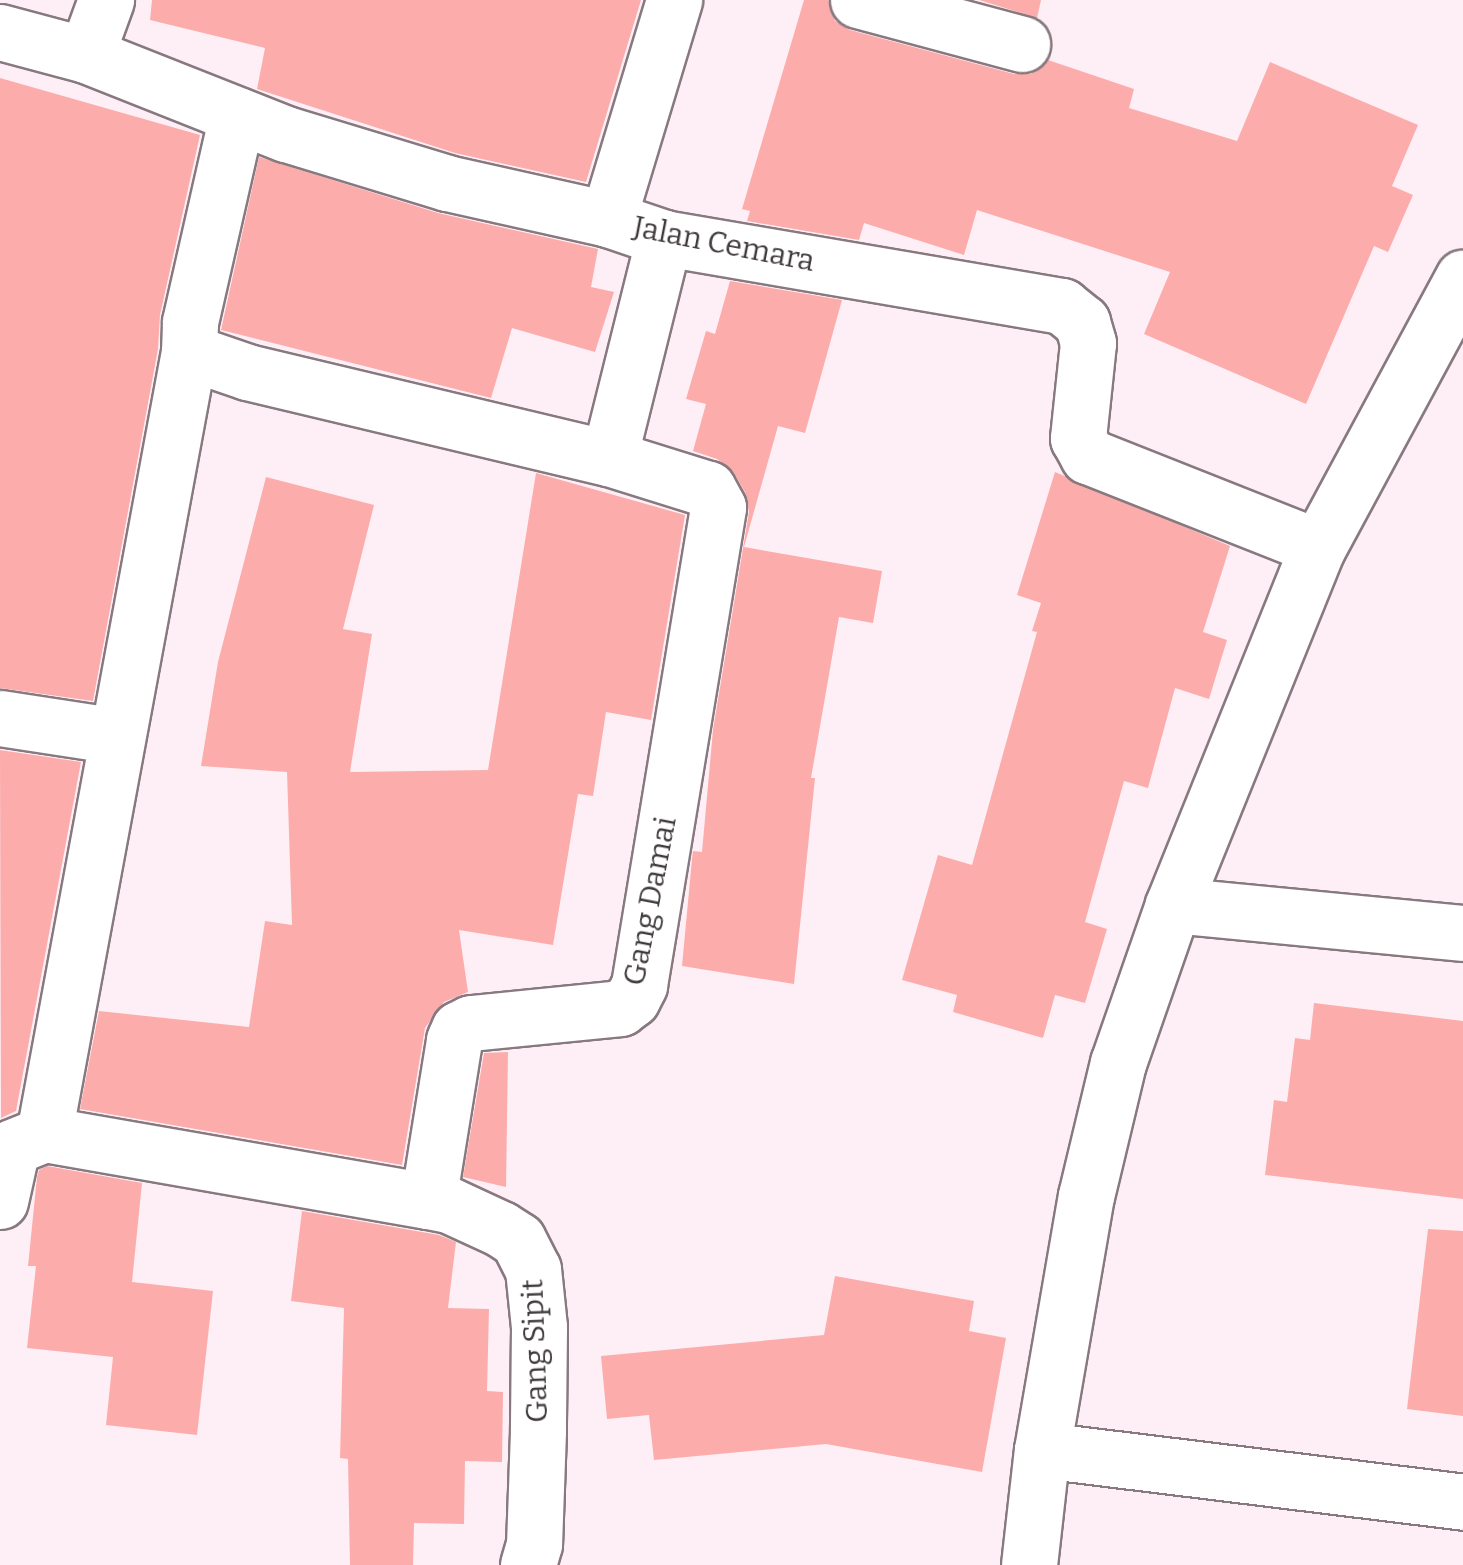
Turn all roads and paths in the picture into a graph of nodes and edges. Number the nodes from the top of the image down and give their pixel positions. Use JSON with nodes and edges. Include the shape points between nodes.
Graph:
{"nodes":[{"id":1,"x":106,"y":0,"type":"edge"},
{"id":2,"x":674,"y":0,"type":"edge"},
{"id":3,"x":858,"y":0,"type":"edge"},
{"id":4,"x":0,"y":32,"type":"edge"},
{"id":5,"x":1022,"y":44,"type":"dead end"},
{"id":6,"x":86,"y":55,"type":"junction"},
{"id":7,"x":237,"y":114,"type":"junction"},
{"id":8,"x":608,"y":219,"type":"junction"},
{"id":9,"x":664,"y":238,"type":"junction"},
{"id":10,"x":1463,"y":278,"type":"edge"},
{"id":11,"x":189,"y":352,"type":"junction"},
{"id":12,"x":608,"y":458,"type":"junction"},
{"id":13,"x":1318,"y":547,"type":"junction"},
{"id":14,"x":0,"y":718,"type":"edge"},
{"id":15,"x":117,"y":736,"type":"junction"},
{"id":16,"x":1172,"y":905,"type":"junction"},
{"id":17,"x":1463,"y":933,"type":"edge"},
{"id":18,"x":44,"y":1134,"type":"junction"},
{"id":19,"x":0,"y":1201,"type":"edge"},
{"id":20,"x":428,"y":1201,"type":"junction"},
{"id":21,"x":1042,"y":1450,"type":"junction"},
{"id":22,"x":1463,"y":1502,"type":"edge"},
{"id":23,"x":528,"y":1565,"type":"edge"},
{"id":24,"x":1029,"y":1565,"type":"edge"}],
"edges":[{"from":1,"to":6,"type":"street"},
{"from":2,"to":8,"type":"street"},
{"from":3,"to":5,"type":"street"},
{"from":4,"to":6,"type":"street","name":"Jalan Cemara"},
{"from":6,"to":7,"type":"street","name":"Jalan Cemara"},
{"from":7,"to":8,"type":"street","name":"Jalan Cemara","via":[[364,160]]},
{"from":7,"to":11,"type":"street"},
{"from":8,"to":9,"type":"street","name":"Jalan Cemara"},
{"from":9,"to":12,"type":"street"},
{"from":9,"to":13,"type":"street","name":"Jalan Cemara","via":[[1062,306],[1082,322],[1088,343],[1078,438],[1088,456]]},
{"from":10,"to":13,"type":"street"},
{"from":11,"to":12,"type":"street","via":[[247,372]]},
{"from":11,"to":15,"type":"street"},
{"from":12,"to":20,"type":"street","name":"Gang Damai","via":[[708,489],[718,508],[639,984],[620,1008],[459,1028]]},
{"from":13,"to":16,"type":"street"},
{"from":14,"to":15,"type":"street"},
{"from":15,"to":18,"type":"street"},
{"from":16,"to":17,"type":"street"},
{"from":16,"to":21,"type":"street","via":[[1118,1064],[1086,1196]]},
{"from":18,"to":19,"type":"street","via":[[12,1148]]},
{"from":18,"to":20,"type":"street"},
{"from":20,"to":23,"type":"street","name":"Gang Sipit","via":[[518,1240],[533,1269],[538,1431]]},
{"from":21,"to":22,"type":"street"},
{"from":21,"to":24,"type":"street"}]}
